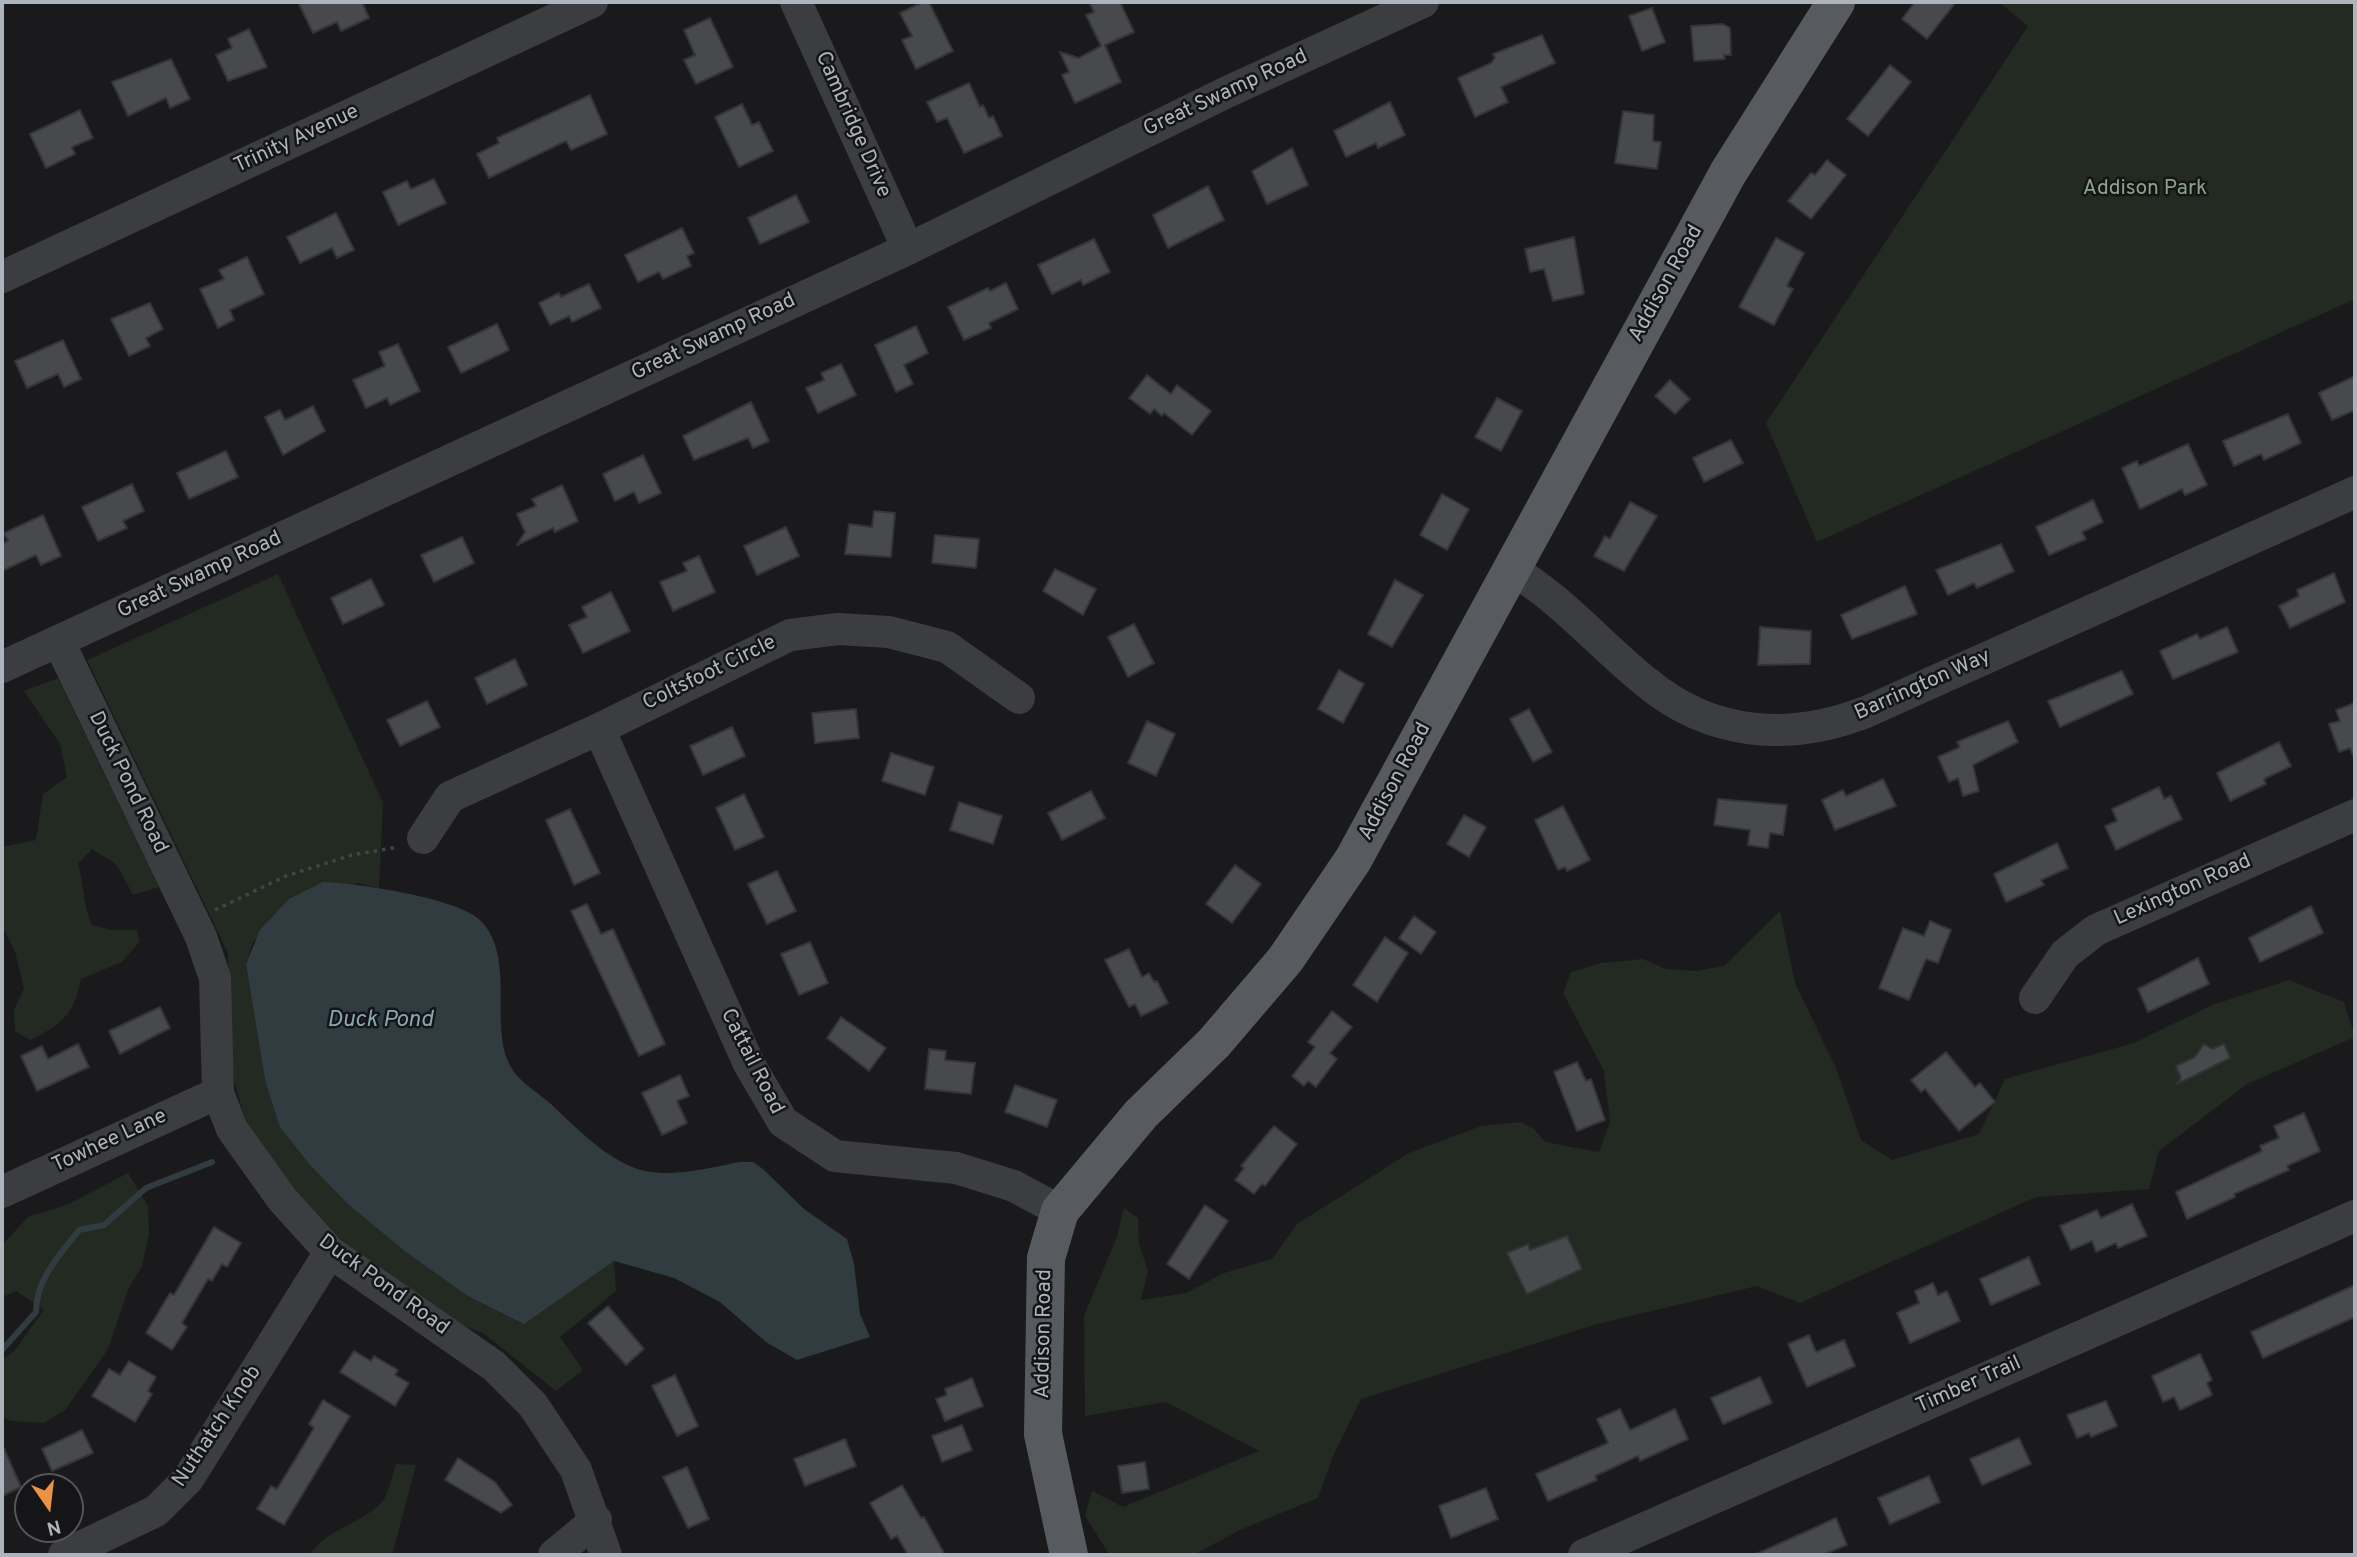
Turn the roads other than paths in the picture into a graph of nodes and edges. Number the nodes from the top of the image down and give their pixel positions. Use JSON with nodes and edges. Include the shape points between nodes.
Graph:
{"nodes":[{"id":1,"x":592,"y":2,"type":"edge"},
{"id":2,"x":796,"y":2,"type":"edge"},
{"id":3,"x":1423,"y":2,"type":"edge"},
{"id":4,"x":1836,"y":2,"type":"edge"},
{"id":5,"x":908,"y":249,"type":"junction"},
{"id":6,"x":2,"y":277,"type":"edge"},
{"id":7,"x":2355,"y":492,"type":"edge"},
{"id":8,"x":1511,"y":569,"type":"junction"},
{"id":9,"x":59,"y":642,"type":"junction"},
{"id":10,"x":2,"y":667,"type":"edge"},
{"id":11,"x":1019,"y":698,"type":"dead end"},
{"id":12,"x":598,"y":729,"type":"junction"},
{"id":13,"x":2355,"y":815,"type":"edge"},
{"id":14,"x":423,"y":838,"type":"road end"},
{"id":15,"x":2035,"y":999,"type":"dead end"},
{"id":16,"x":218,"y":1093,"type":"junction"},
{"id":17,"x":2,"y":1192,"type":"edge"},
{"id":18,"x":1060,"y":1212,"type":"junction"},
{"id":19,"x":2355,"y":1216,"type":"edge"},
{"id":20,"x":330,"y":1252,"type":"junction"},
{"id":21,"x":596,"y":1520,"type":"junction"},
{"id":22,"x":64,"y":1555,"type":"edge"},
{"id":23,"x":554,"y":1555,"type":"edge"},
{"id":24,"x":606,"y":1555,"type":"edge"},
{"id":25,"x":1069,"y":1555,"type":"edge"},
{"id":26,"x":1584,"y":1555,"type":"edge"}],
"edges":[{"from":1,"to":6,"type":"street","name":"Trinity Avenue"},
{"from":2,"to":5,"type":"street","name":"Cambridge Drive"},
{"from":3,"to":5,"type":"street","name":"Great Swamp Road","via":[[1225,93]]},
{"from":4,"to":8,"type":"main road","name":"Addison Road","via":[[1728,173]]},
{"from":5,"to":9,"type":"street","name":"Great Swamp Road"},
{"from":7,"to":8,"type":"street","name":"Barrington Way","via":[[1866,712],[1798,731],[1748,731],[1682,707],[1645,682],[1541,588]]},
{"from":8,"to":18,"type":"main road","name":"Addison Road","via":[[1353,860],[1285,960],[1214,1043],[1141,1114]]},
{"from":9,"to":10,"type":"street","name":"Great Swamp Road"},
{"from":9,"to":16,"type":"street","name":"Duck Pond Road","via":[[194,921],[215,978]]},
{"from":11,"to":12,"type":"street","name":"Coltsfoot Circle","via":[[947,647],[889,632],[838,629],[790,635]]},
{"from":12,"to":14,"type":"street","name":"Coltsfoot Circle","via":[[450,797]]},
{"from":12,"to":18,"type":"street","name":"Cattail Road","via":[[749,1064],[783,1122],[835,1156],[956,1168],[1014,1185]]},
{"from":13,"to":15,"type":"street","name":"Lexington Road","via":[[2096,930],[2065,954]]},
{"from":16,"to":17,"type":"street","name":"Towhee Lane"},
{"from":16,"to":20,"type":"street","name":"Duck Pond Road","via":[[232,1129],[257,1167]]},
{"from":18,"to":25,"type":"main road","name":"Addison Road","via":[[1046,1258],[1043,1434]]},
{"from":19,"to":26,"type":"street","name":"Timber Trail"},
{"from":20,"to":21,"type":"street","name":"Duck Pond Road","via":[[494,1366],[533,1405],[576,1469]]},
{"from":20,"to":22,"type":"street","name":"Nuthatch Knob","via":[[188,1479],[156,1511]]},
{"from":21,"to":23,"type":"street"},
{"from":21,"to":24,"type":"street","name":"Duck Pond Road"}]}
